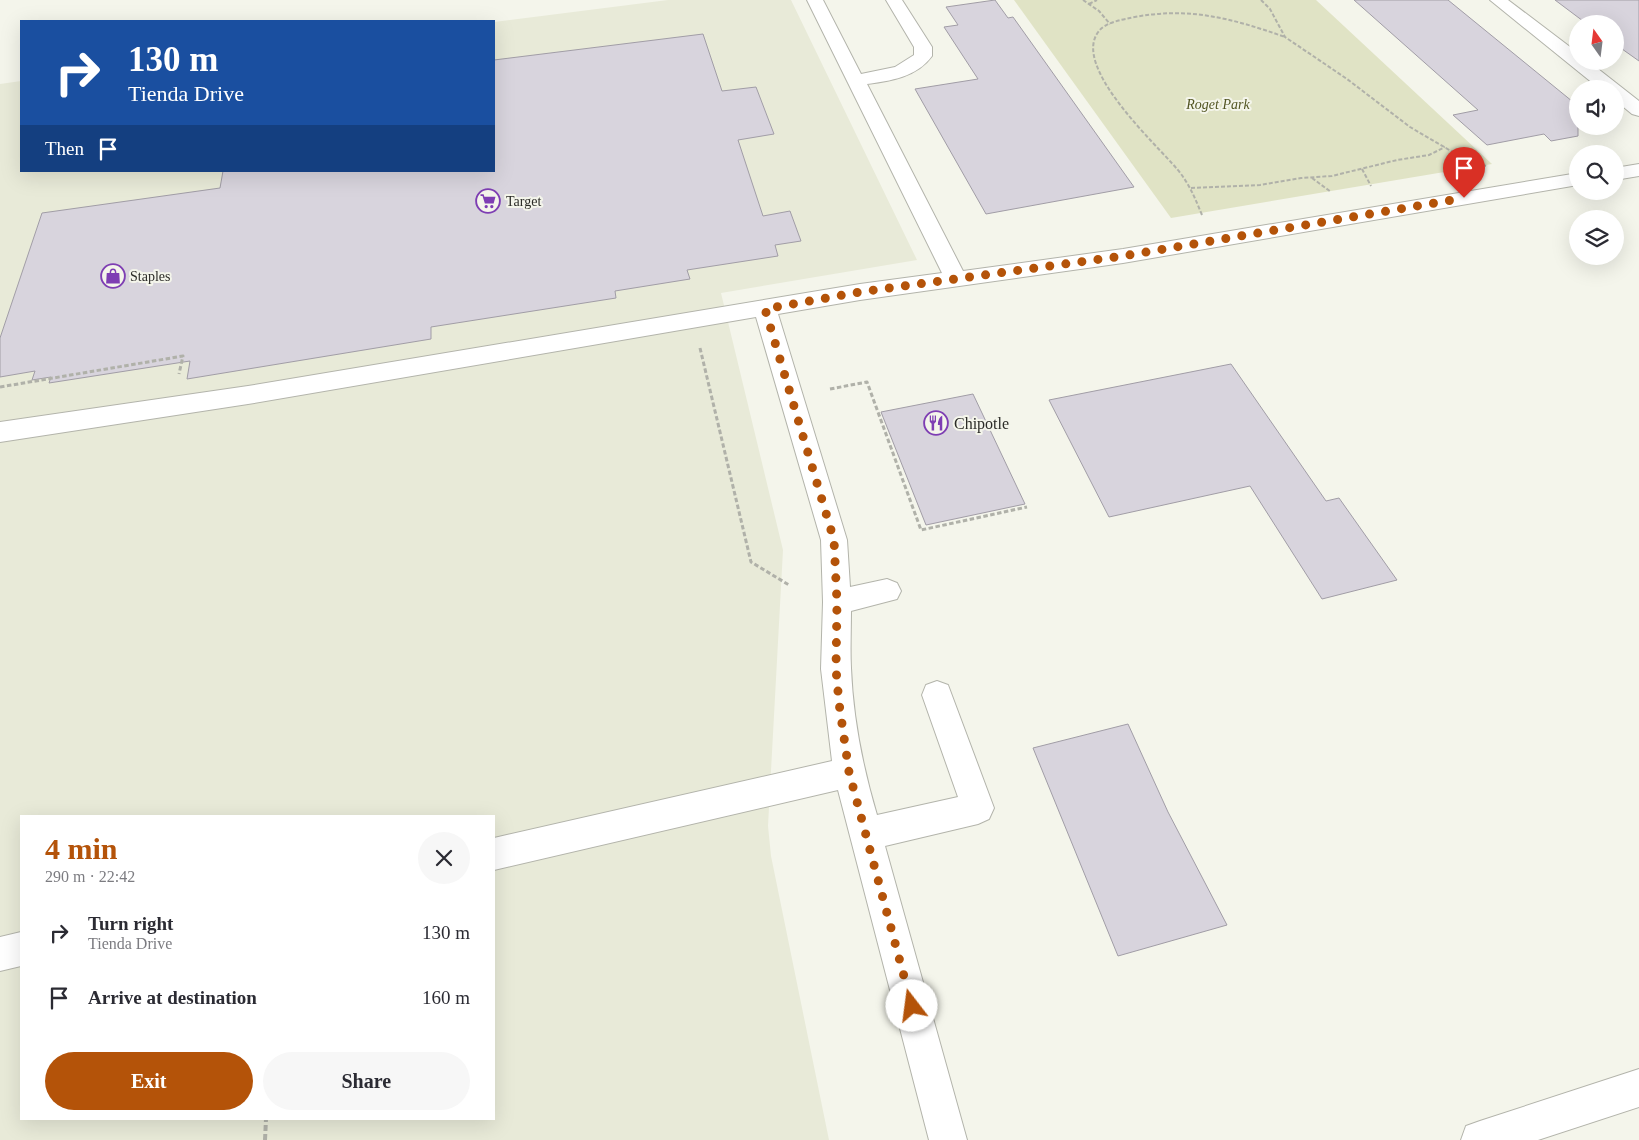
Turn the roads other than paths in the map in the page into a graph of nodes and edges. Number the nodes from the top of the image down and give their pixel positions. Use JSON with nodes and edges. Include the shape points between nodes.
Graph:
{"nodes":[{"id":1,"x":815,"y":0,"type":"edge"},
{"id":2,"x":894,"y":0,"type":"edge"},
{"id":3,"x":1498,"y":0,"type":"edge"},
{"id":4,"x":857,"y":80,"type":"junction"},
{"id":5,"x":1600,"y":80,"type":"edge"},
{"id":6,"x":1624,"y":98,"type":"edge"},
{"id":7,"x":1639,"y":110,"type":"edge"},
{"id":8,"x":1639,"y":170,"type":"edge"},
{"id":9,"x":1624,"y":172,"type":"edge"},
{"id":10,"x":1569,"y":182,"type":"edge"},
{"id":11,"x":956,"y":279,"type":"junction"},
{"id":12,"x":765,"y":309,"type":"junction"},
{"id":13,"x":0,"y":432,"type":"edge"},
{"id":14,"x":887,"y":592,"type":"dead end"},
{"id":15,"x":837,"y":602,"type":"junction"},
{"id":16,"x":937,"y":695,"type":"dead end"},
{"id":17,"x":849,"y":772,"type":"junction"},
{"id":18,"x":865,"y":834,"type":"junction"},
{"id":19,"x":495,"y":854,"type":"edge"},
{"id":20,"x":20,"y":949,"type":"edge"},
{"id":21,"x":0,"y":954,"type":"edge"},
{"id":22,"x":1639,"y":1088,"type":"edge"},
{"id":23,"x":948,"y":1140,"type":"edge"},
{"id":24,"x":1480,"y":1140,"type":"edge"}],
"edges":[{"from":1,"to":4,"type":"street"},
{"from":2,"to":4,"type":"street","via":[[922,47],[923,56],[904,70]]},
{"from":3,"to":5,"type":"street"},
{"from":4,"to":11,"type":"street"},
{"from":6,"to":7,"type":"street"},
{"from":8,"to":9,"type":"street"},
{"from":10,"to":11,"type":"street","via":[[1123,256]]},
{"from":11,"to":12,"type":"street"},
{"from":12,"to":13,"type":"street","via":[[248,396]]},
{"from":12,"to":15,"type":"street","via":[[834,540]]},
{"from":14,"to":15,"type":"street"},
{"from":15,"to":17,"type":"street","via":[[836,669]]},
{"from":16,"to":18,"type":"street","via":[[978,808]]},
{"from":17,"to":18,"type":"street"},
{"from":17,"to":19,"type":"street"},
{"from":18,"to":23,"type":"street"},
{"from":20,"to":21,"type":"street"},
{"from":22,"to":24,"type":"street"}]}
